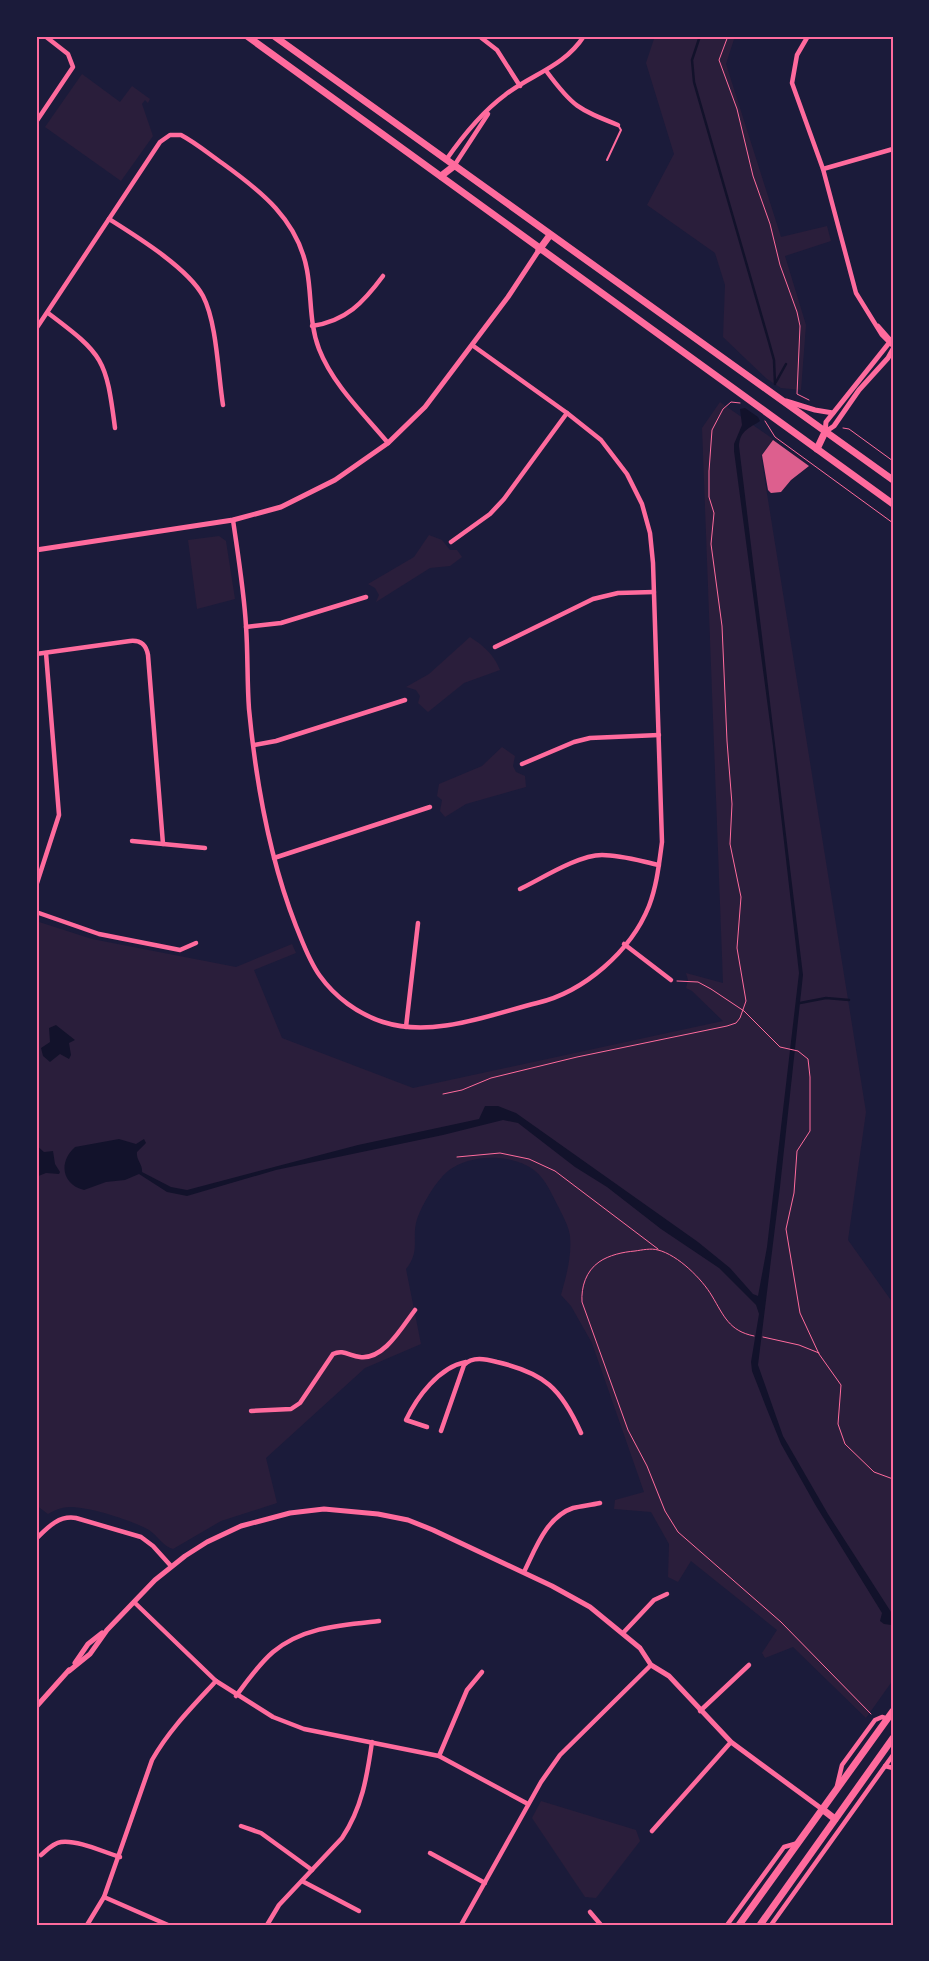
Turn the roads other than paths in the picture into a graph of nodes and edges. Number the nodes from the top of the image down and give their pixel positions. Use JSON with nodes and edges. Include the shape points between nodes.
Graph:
{"nodes":[{"id":1,"x":45,"y":36,"type":"edge"},
{"id":2,"x":247,"y":36,"type":"edge"},
{"id":3,"x":274,"y":36,"type":"edge"},
{"id":4,"x":479,"y":36,"type":"edge"},
{"id":5,"x":584,"y":36,"type":"edge"},
{"id":6,"x":808,"y":36,"type":"edge"},
{"id":7,"x":547,"y":72,"type":"junction"},
{"id":8,"x":520,"y":86,"type":"junction"},
{"id":9,"x":493,"y":107,"type":"junction"},
{"id":10,"x":36,"y":122,"type":"edge"},
{"id":11,"x":618,"y":125,"type":"joint"},
{"id":12,"x":893,"y":149,"type":"edge"},
{"id":13,"x":446,"y":160,"type":"junction"},
{"id":14,"x":607,"y":160,"type":"dead end"},
{"id":15,"x":454,"y":166,"type":"junction"},
{"id":16,"x":823,"y":169,"type":"junction"},
{"id":17,"x":441,"y":176,"type":"junction"},
{"id":18,"x":109,"y":219,"type":"junction"},
{"id":19,"x":550,"y":235,"type":"junction"},
{"id":20,"x":539,"y":250,"type":"junction"},
{"id":21,"x":383,"y":276,"type":"dead end"},
{"id":22,"x":48,"y":313,"type":"junction"},
{"id":23,"x":312,"y":326,"type":"junction"},
{"id":24,"x":36,"y":329,"type":"edge"},
{"id":25,"x":892,"y":343,"type":"edge"},
{"id":26,"x":472,"y":345,"type":"junction"},
{"id":27,"x":780,"y":400,"type":"junction"},
{"id":28,"x":223,"y":405,"type":"dead end"},
{"id":29,"x":833,"y":412,"type":"junction"},
{"id":30,"x":567,"y":413,"type":"junction"},
{"id":31,"x":115,"y":428,"type":"dead end"},
{"id":32,"x":825,"y":432,"type":"junction"},
{"id":33,"x":388,"y":443,"type":"junction"},
{"id":34,"x":817,"y":449,"type":"junction"},
{"id":35,"x":893,"y":480,"type":"edge"},
{"id":36,"x":893,"y":504,"type":"edge"},
{"id":37,"x":233,"y":520,"type":"junction"},
{"id":38,"x":451,"y":542,"type":"dead end"},
{"id":39,"x":36,"y":550,"type":"edge"},
{"id":40,"x":654,"y":592,"type":"junction"},
{"id":41,"x":366,"y":597,"type":"dead end"},
{"id":42,"x":246,"y":628,"type":"junction"},
{"id":43,"x":495,"y":647,"type":"dead end"},
{"id":44,"x":46,"y":653,"type":"junction"},
{"id":45,"x":36,"y":654,"type":"edge"},
{"id":46,"x":405,"y":700,"type":"dead end"},
{"id":47,"x":659,"y":735,"type":"junction"},
{"id":48,"x":254,"y":745,"type":"junction"},
{"id":49,"x":522,"y":764,"type":"dead end"},
{"id":50,"x":430,"y":807,"type":"dead end"},
{"id":51,"x":132,"y":841,"type":"dead end"},
{"id":52,"x":163,"y":844,"type":"junction"},
{"id":53,"x":205,"y":848,"type":"dead end"},
{"id":54,"x":274,"y":858,"type":"junction"},
{"id":55,"x":659,"y":865,"type":"junction"},
{"id":56,"x":36,"y":886,"type":"edge"},
{"id":57,"x":520,"y":888,"type":"dead end"},
{"id":58,"x":36,"y":912,"type":"edge"},
{"id":59,"x":418,"y":923,"type":"dead end"},
{"id":60,"x":196,"y":943,"type":"dead end"},
{"id":61,"x":624,"y":944,"type":"junction"},
{"id":62,"x":671,"y":980,"type":"road end"},
{"id":63,"x":406,"y":1027,"type":"junction"},
{"id":64,"x":415,"y":1310,"type":"dead end"},
{"id":65,"x":467,"y":1361,"type":"junction"},
{"id":66,"x":251,"y":1411,"type":"dead end"},
{"id":67,"x":427,"y":1427,"type":"dead end"},
{"id":68,"x":441,"y":1431,"type":"dead end"},
{"id":69,"x":581,"y":1433,"type":"dead end"},
{"id":70,"x":600,"y":1503,"type":"dead end"},
{"id":71,"x":36,"y":1539,"type":"edge"},
{"id":72,"x":171,"y":1566,"type":"junction"},
{"id":73,"x":524,"y":1572,"type":"junction"},
{"id":74,"x":667,"y":1594,"type":"dead end"},
{"id":75,"x":134,"y":1602,"type":"junction"},
{"id":76,"x":378,"y":1621,"type":"dead end"},
{"id":77,"x":623,"y":1633,"type":"junction"},
{"id":78,"x":651,"y":1665,"type":"junction"},
{"id":79,"x":749,"y":1665,"type":"dead end"},
{"id":80,"x":482,"y":1672,"type":"dead end"},
{"id":81,"x":216,"y":1681,"type":"junction"},
{"id":82,"x":236,"y":1696,"type":"junction"},
{"id":83,"x":36,"y":1707,"type":"edge"},
{"id":84,"x":700,"y":1711,"type":"junction"},
{"id":85,"x":893,"y":1712,"type":"edge"},
{"id":86,"x":893,"y":1738,"type":"edge"},
{"id":87,"x":372,"y":1742,"type":"junction"},
{"id":88,"x":731,"y":1742,"type":"junction"},
{"id":89,"x":893,"y":1755,"type":"edge"},
{"id":90,"x":438,"y":1756,"type":"junction"},
{"id":91,"x":885,"y":1766,"type":"junction"},
{"id":92,"x":893,"y":1768,"type":"edge"},
{"id":93,"x":528,"y":1804,"type":"junction"},
{"id":94,"x":822,"y":1809,"type":"junction"},
{"id":95,"x":835,"y":1818,"type":"junction"},
{"id":96,"x":241,"y":1826,"type":"dead end"},
{"id":97,"x":652,"y":1831,"type":"dead end"},
{"id":98,"x":798,"y":1843,"type":"junction"},
{"id":99,"x":430,"y":1853,"type":"dead end"},
{"id":100,"x":41,"y":1855,"type":"dead end"},
{"id":101,"x":120,"y":1856,"type":"junction"},
{"id":102,"x":312,"y":1870,"type":"junction"},
{"id":103,"x":302,"y":1881,"type":"junction"},
{"id":104,"x":485,"y":1884,"type":"junction"},
{"id":105,"x":104,"y":1898,"type":"junction"},
{"id":106,"x":359,"y":1910,"type":"dead end"},
{"id":107,"x":590,"y":1912,"type":"dead end"},
{"id":108,"x":87,"y":1925,"type":"edge"},
{"id":109,"x":168,"y":1925,"type":"edge"},
{"id":110,"x":267,"y":1925,"type":"edge"},
{"id":111,"x":461,"y":1925,"type":"edge"},
{"id":112,"x":601,"y":1925,"type":"edge"},
{"id":113,"x":727,"y":1925,"type":"edge"},
{"id":114,"x":739,"y":1925,"type":"edge"},
{"id":115,"x":760,"y":1925,"type":"edge"},
{"id":116,"x":771,"y":1925,"type":"edge"}],
"edges":[{"from":1,"to":10,"type":"street","via":[[68,54],[73,68]]},
{"from":2,"to":17,"type":"main road"},
{"from":3,"to":13,"type":"main road"},
{"from":4,"to":8,"type":"street","via":[[497,50]]},
{"from":5,"to":7,"type":"street","via":[[568,56]]},
{"from":6,"to":16,"type":"street","via":[[798,55],[792,83]]},
{"from":7,"to":8,"type":"street"},
{"from":7,"to":11,"type":"street","via":[[581,110]]},
{"from":8,"to":9,"type":"street"},
{"from":9,"to":13,"type":"street","via":[[466,133]]},
{"from":9,"to":15,"type":"street"},
{"from":11,"to":14,"type":"lane","via":[[621,130]]},
{"from":12,"to":16,"type":"street"},
{"from":13,"to":15,"type":"main road"},
{"from":13,"to":17,"type":"main road"},
{"from":15,"to":17,"type":"main road"},
{"from":15,"to":19,"type":"main road"},
{"from":16,"to":25,"type":"street","via":[[856,293]]},
{"from":17,"to":20,"type":"main road"},
{"from":18,"to":22,"type":"street"},
{"from":18,"to":23,"type":"street","via":[[160,142],[170,135],[181,135],[260,191],[289,224],[307,269]]},
{"from":18,"to":28,"type":"street","via":[[183,272],[198,288],[209,312]]},
{"from":19,"to":20,"type":"main road"},
{"from":19,"to":27,"type":"main road"},
{"from":20,"to":26,"type":"street"},
{"from":20,"to":34,"type":"main road","via":[[741,395],[767,418]]},
{"from":21,"to":23,"type":"street","via":[[351,313],[335,321]]},
{"from":22,"to":24,"type":"street"},
{"from":22,"to":31,"type":"street","via":[[91,347],[102,362],[108,379]]},
{"from":23,"to":33,"type":"street","via":[[328,368]]},
{"from":25,"to":29,"type":"street"},
{"from":25,"to":32,"type":"street","via":[[888,358],[853,398],[834,426]]},
{"from":26,"to":30,"type":"street"},
{"from":26,"to":33,"type":"street","via":[[425,407]]},
{"from":27,"to":29,"type":"street"},
{"from":27,"to":32,"type":"main road"},
{"from":29,"to":32,"type":"street","via":[[824,426]]},
{"from":30,"to":38,"type":"street","via":[[504,499],[490,514]]},
{"from":30,"to":40,"type":"street","via":[[609,449],[635,489],[650,532]]},
{"from":32,"to":34,"type":"main road"},
{"from":32,"to":35,"type":"main road"},
{"from":33,"to":37,"type":"street","via":[[325,486],[281,507]]},
{"from":34,"to":36,"type":"main road"},
{"from":37,"to":39,"type":"street"},
{"from":37,"to":42,"type":"street"},
{"from":40,"to":43,"type":"street","via":[[593,599]]},
{"from":40,"to":47,"type":"street"},
{"from":41,"to":42,"type":"street","via":[[281,623]]},
{"from":42,"to":48,"type":"street"},
{"from":44,"to":45,"type":"street"},
{"from":44,"to":52,"type":"street","via":[[135,641],[145,646]]},
{"from":44,"to":56,"type":"street","via":[[58,815]]},
{"from":46,"to":48,"type":"street"},
{"from":47,"to":49,"type":"street","via":[[590,738]]},
{"from":47,"to":55,"type":"street","via":[[662,842]]},
{"from":48,"to":54,"type":"street","via":[[260,797]]},
{"from":50,"to":54,"type":"street"},
{"from":51,"to":52,"type":"street"},
{"from":52,"to":53,"type":"street"},
{"from":54,"to":63,"type":"street","via":[[292,915],[319,975],[345,1002],[365,1014]]},
{"from":55,"to":57,"type":"street","via":[[608,856],[588,857]]},
{"from":55,"to":61,"type":"street","via":[[648,908]]},
{"from":58,"to":60,"type":"street","via":[[99,934],[180,950]]},
{"from":59,"to":63,"type":"street"},
{"from":61,"to":62,"type":"street"},
{"from":61,"to":63,"type":"street","via":[[599,971],[577,987],[546,1001],[454,1023]]},
{"from":64,"to":66,"type":"street","via":[[377,1354],[369,1358],[339,1351],[333,1354],[305,1397],[291,1409]]},
{"from":65,"to":67,"type":"street","via":[[445,1372],[415,1402],[406,1420]]},
{"from":65,"to":68,"type":"street","via":[[460,1371]]},
{"from":65,"to":69,"type":"street","via":[[490,1360],[536,1375],[556,1391]]},
{"from":70,"to":73,"type":"street","via":[[572,1509],[546,1528]]},
{"from":71,"to":72,"type":"street","via":[[55,1521],[76,1518],[141,1537]]},
{"from":72,"to":73,"type":"street","via":[[207,1542],[241,1526],[290,1513],[324,1510],[408,1520]]},
{"from":72,"to":75,"type":"street"},
{"from":73,"to":77,"type":"street","via":[[590,1607]]},
{"from":74,"to":77,"type":"street","via":[[654,1600]]},
{"from":75,"to":81,"type":"street"},
{"from":75,"to":83,"type":"street","via":[[88,1644]]},
{"from":76,"to":82,"type":"street","via":[[324,1627],[286,1642],[272,1653]]},
{"from":77,"to":78,"type":"street","via":[[640,1648]]},
{"from":78,"to":84,"type":"street","via":[[669,1676]]},
{"from":78,"to":93,"type":"street","via":[[560,1755]]},
{"from":79,"to":84,"type":"street"},
{"from":80,"to":90,"type":"street","via":[[467,1690]]},
{"from":81,"to":82,"type":"street"},
{"from":81,"to":101,"type":"street","via":[[179,1721],[152,1760]]},
{"from":82,"to":87,"type":"street","via":[[273,1717],[304,1729]]},
{"from":84,"to":88,"type":"street"},
{"from":85,"to":94,"type":"main road"},
{"from":86,"to":95,"type":"main road"},
{"from":87,"to":90,"type":"street"},
{"from":87,"to":102,"type":"street","via":[[367,1779],[356,1815],[342,1838]]},
{"from":88,"to":94,"type":"street"},
{"from":88,"to":97,"type":"street"},
{"from":89,"to":91,"type":"street"},
{"from":90,"to":93,"type":"street"},
{"from":91,"to":92,"type":"street"},
{"from":91,"to":116,"type":"street"},
{"from":93,"to":104,"type":"street"},
{"from":94,"to":95,"type":"main road"},
{"from":94,"to":98,"type":"main road"},
{"from":95,"to":115,"type":"main road"},
{"from":96,"to":102,"type":"street","via":[[261,1833]]},
{"from":98,"to":113,"type":"street","via":[[784,1846]]},
{"from":98,"to":114,"type":"main road"},
{"from":99,"to":104,"type":"street"},
{"from":100,"to":101,"type":"street","via":[[60,1842]]},
{"from":101,"to":105,"type":"street"},
{"from":102,"to":103,"type":"street"},
{"from":103,"to":106,"type":"street"},
{"from":103,"to":110,"type":"street","via":[[279,1905]]},
{"from":104,"to":111,"type":"street"},
{"from":105,"to":108,"type":"street"},
{"from":105,"to":109,"type":"street"},
{"from":107,"to":112,"type":"street"}]}
